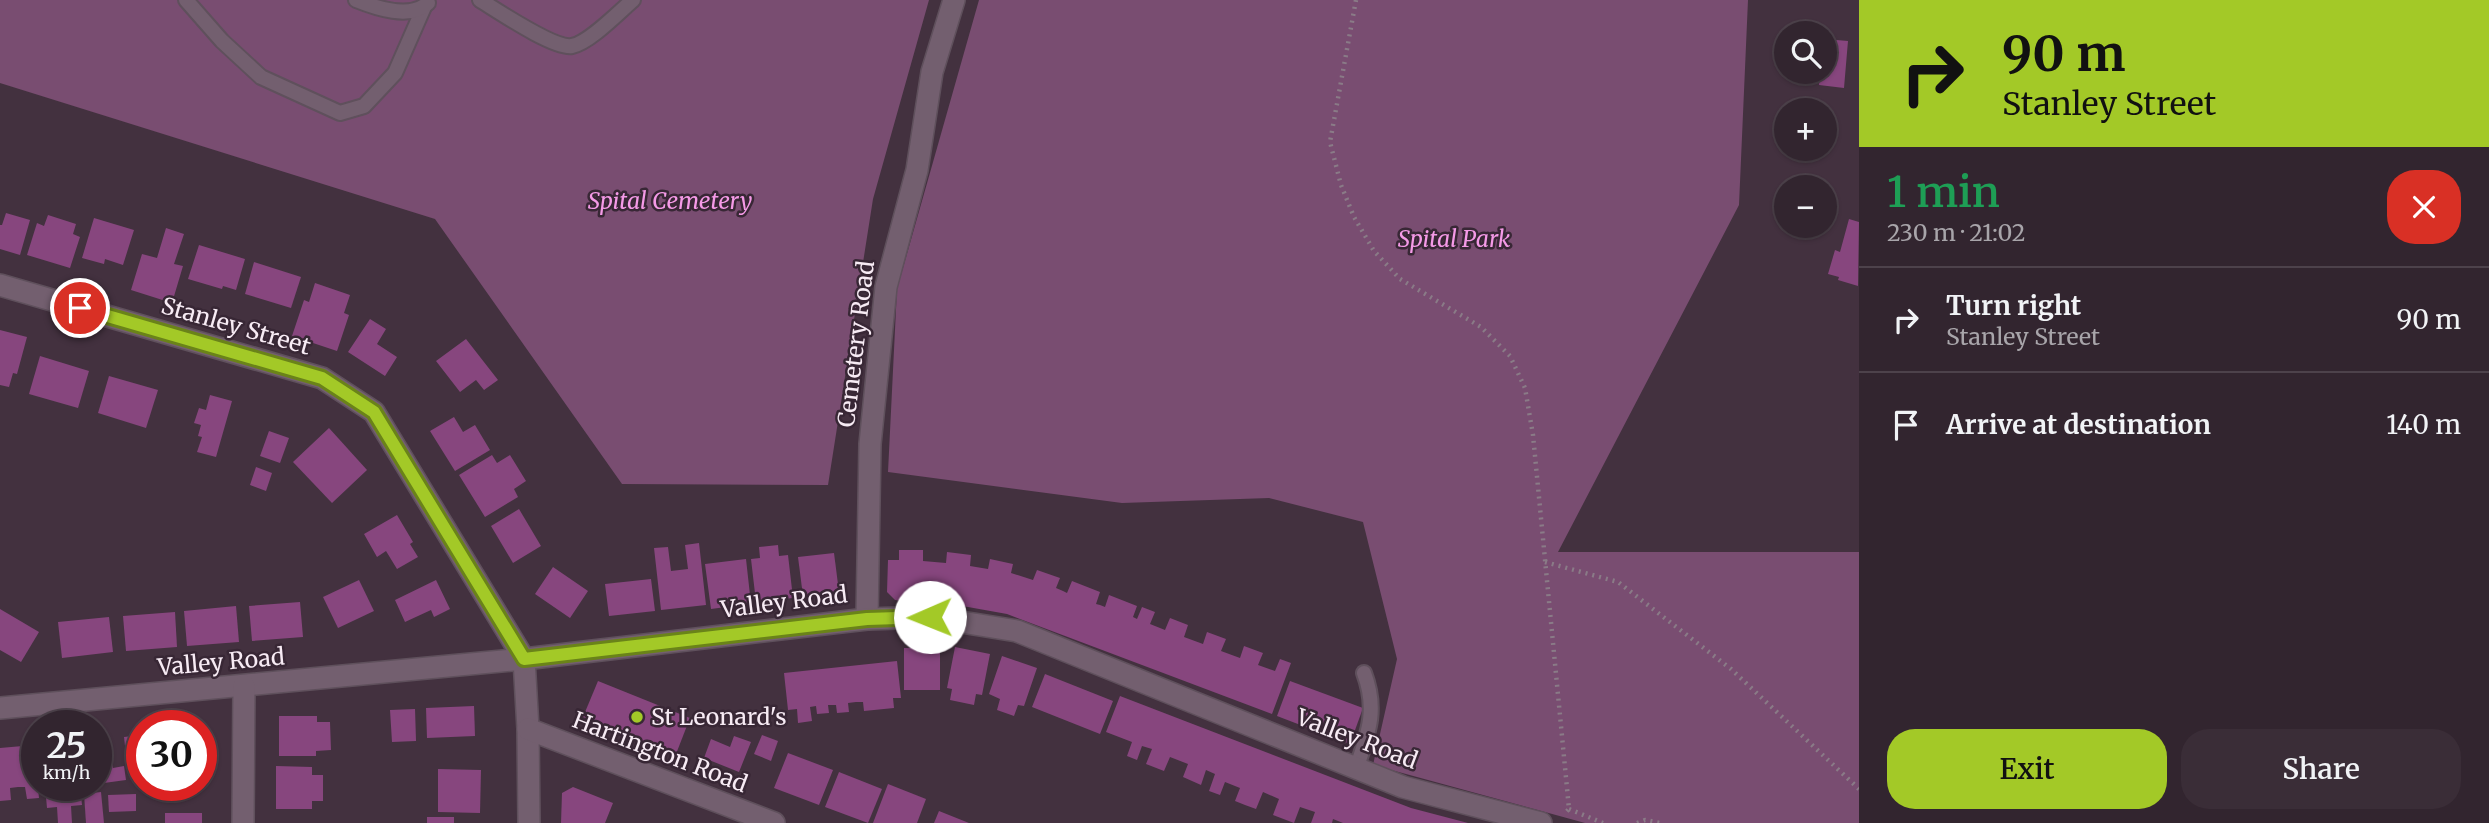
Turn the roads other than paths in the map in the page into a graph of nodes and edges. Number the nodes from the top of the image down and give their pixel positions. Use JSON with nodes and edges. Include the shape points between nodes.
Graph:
{"nodes":[{"id":1,"x":186,"y":0,"type":"edge"},
{"id":2,"x":356,"y":0,"type":"edge"},
{"id":3,"x":480,"y":0,"type":"edge"},
{"id":4,"x":633,"y":0,"type":"edge"},
{"id":5,"x":954,"y":0,"type":"edge"},
{"id":6,"x":427,"y":3,"type":"edge"},
{"id":7,"x":0,"y":285,"type":"edge"},
{"id":8,"x":867,"y":619,"type":"junction"},
{"id":9,"x":524,"y":659,"type":"junction"},
{"id":10,"x":1364,"y":674,"type":"dead end"},
{"id":11,"x":244,"y":686,"type":"junction"},
{"id":12,"x":0,"y":708,"type":"edge"},
{"id":13,"x":528,"y":729,"type":"junction"},
{"id":14,"x":1356,"y":769,"type":"junction"},
{"id":15,"x":243,"y":823,"type":"edge"},
{"id":16,"x":528,"y":823,"type":"edge"},
{"id":17,"x":774,"y":823,"type":"edge"},
{"id":18,"x":1541,"y":823,"type":"edge"}],
"edges":[{"from":1,"to":6,"type":"lane","via":[[261,77],[340,113],[364,106],[395,73]]},
{"from":2,"to":6,"type":"lane","via":[[399,11]]},
{"from":3,"to":4,"type":"lane","via":[[556,45],[573,46]]},
{"from":5,"to":8,"type":"street","name":"Cemetery Road","via":[[932,72],[917,170],[886,286],[870,444]]},
{"from":7,"to":9,"type":"street","name":"Stanley Street","via":[[322,378],[374,412]]},
{"from":8,"to":9,"type":"street","name":"Valley Road"},
{"from":8,"to":14,"type":"street","name":"Valley Road","via":[[930,617],[1017,631]]},
{"from":9,"to":11,"type":"street","name":"Valley Road"},
{"from":9,"to":13,"type":"street"},
{"from":10,"to":14,"type":"lane","via":[[1372,710]]},
{"from":11,"to":12,"type":"street","name":"Valley Road"},
{"from":11,"to":15,"type":"street"},
{"from":13,"to":16,"type":"street"},
{"from":13,"to":17,"type":"street","name":"Hartington Road"},
{"from":14,"to":18,"type":"street","name":"Valley Road","via":[[1403,787]]}]}
